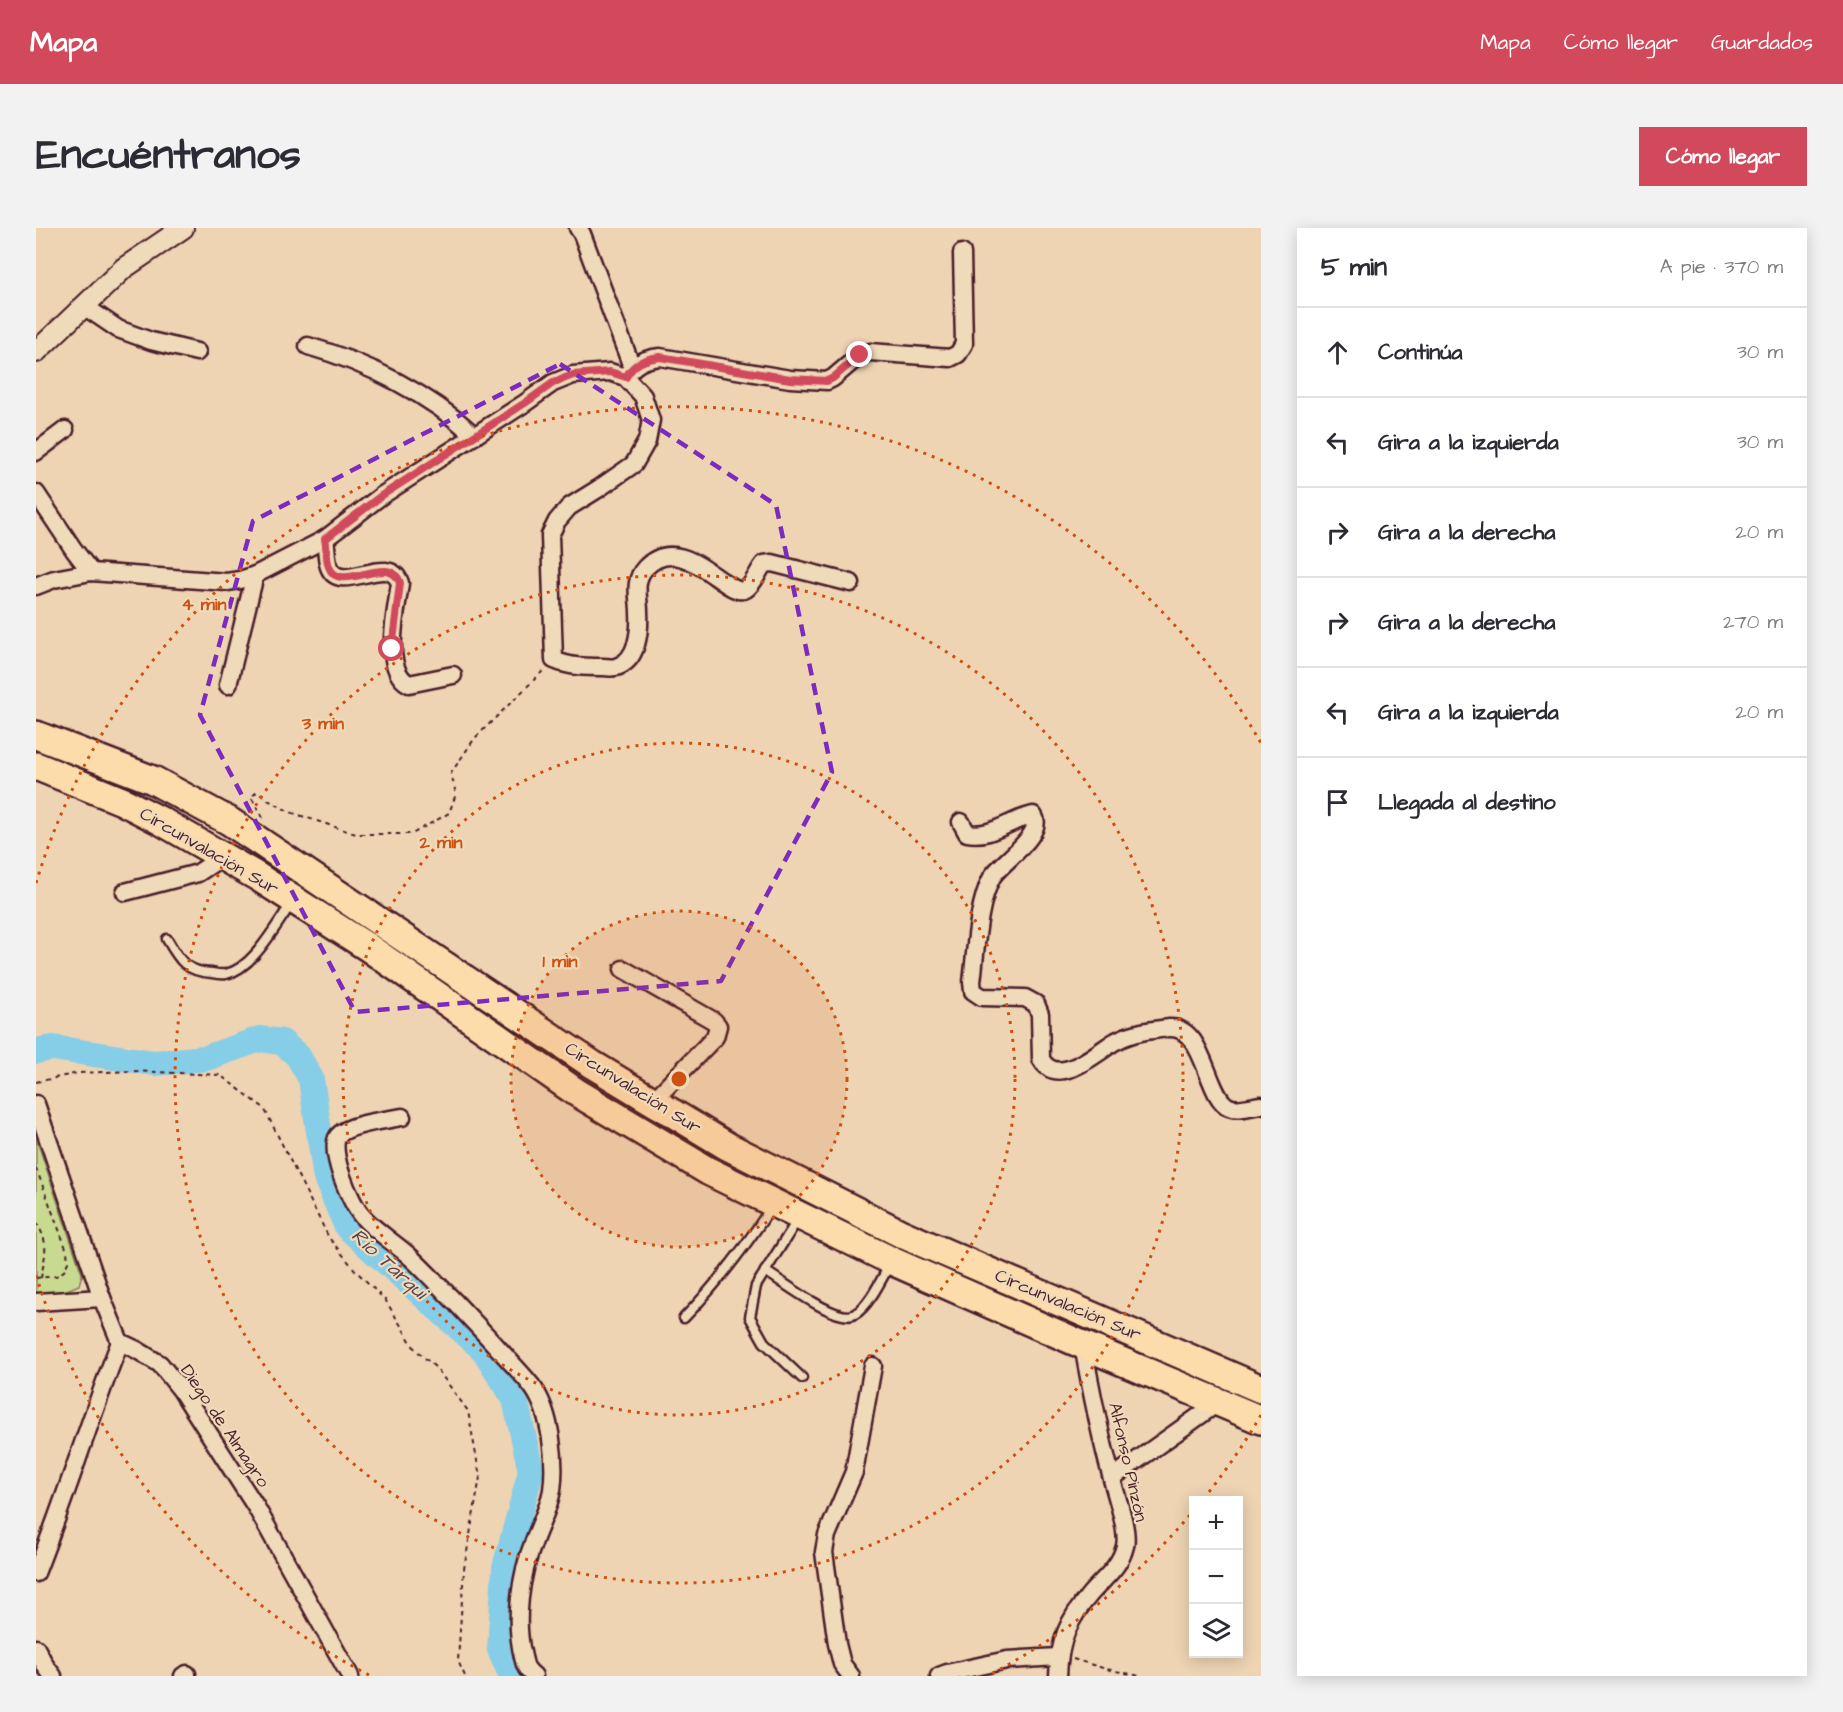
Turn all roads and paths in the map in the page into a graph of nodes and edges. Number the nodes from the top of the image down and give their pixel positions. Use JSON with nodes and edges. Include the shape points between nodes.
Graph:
{"nodes":[{"id":1,"x":183,"y":228,"type":"edge"},
{"id":2,"x":578,"y":228,"type":"edge"},
{"id":3,"x":962,"y":253,"type":"dead end"},
{"id":4,"x":84,"y":306,"type":"junction"},
{"id":5,"x":308,"y":346,"type":"dead end"},
{"id":6,"x":36,"y":352,"type":"edge"},
{"id":7,"x":197,"y":352,"type":"dead end"},
{"id":8,"x":629,"y":372,"type":"junction"},
{"id":9,"x":65,"y":430,"type":"dead end"},
{"id":10,"x":475,"y":436,"type":"junction"},
{"id":11,"x":36,"y":452,"type":"edge"},
{"id":12,"x":36,"y":493,"type":"edge"},
{"id":13,"x":325,"y":539,"type":"junction"},
{"id":14,"x":91,"y":572,"type":"junction"},
{"id":15,"x":255,"y":575,"type":"junction"},
{"id":16,"x":851,"y":583,"type":"dead end"},
{"id":17,"x":36,"y":586,"type":"edge"},
{"id":18,"x":554,"y":660,"type":"junction"},
{"id":19,"x":453,"y":675,"type":"dead end"},
{"id":20,"x":228,"y":685,"type":"dead end"},
{"id":21,"x":36,"y":735,"type":"edge"},
{"id":22,"x":36,"y":766,"type":"edge"},
{"id":23,"x":263,"y":818,"type":"dead end"},
{"id":24,"x":961,"y":822,"type":"dead end"},
{"id":25,"x":222,"y":857,"type":"junction"},
{"id":26,"x":125,"y":892,"type":"dead end"},
{"id":27,"x":294,"y":900,"type":"junction"},
{"id":28,"x":167,"y":939,"type":"dead end"},
{"id":29,"x":623,"y":969,"type":"dead end"},
{"id":30,"x":36,"y":1082,"type":"edge"},
{"id":31,"x":653,"y":1101,"type":"junction"},
{"id":32,"x":36,"y":1104,"type":"edge"},
{"id":33,"x":1261,"y":1105,"type":"edge"},
{"id":34,"x":402,"y":1117,"type":"dead end"},
{"id":35,"x":36,"y":1168,"type":"edge"},
{"id":36,"x":774,"y":1203,"type":"junction"},
{"id":37,"x":800,"y":1216,"type":"junction"},
{"id":38,"x":36,"y":1222,"type":"edge"},
{"id":39,"x":892,"y":1261,"type":"junction"},
{"id":40,"x":765,"y":1271,"type":"junction"},
{"id":41,"x":36,"y":1278,"type":"edge"},
{"id":42,"x":41,"y":1278,"type":"junction"},
{"id":43,"x":102,"y":1298,"type":"junction"},
{"id":44,"x":36,"y":1302,"type":"edge"},
{"id":45,"x":684,"y":1318,"type":"dead end"},
{"id":46,"x":120,"y":1342,"type":"junction"},
{"id":47,"x":1083,"y":1345,"type":"junction"},
{"id":48,"x":873,"y":1366,"type":"dead end"},
{"id":49,"x":802,"y":1378,"type":"dead end"},
{"id":50,"x":1261,"y":1388,"type":"edge"},
{"id":51,"x":1219,"y":1402,"type":"junction"},
{"id":52,"x":1261,"y":1420,"type":"edge"},
{"id":53,"x":1112,"y":1478,"type":"junction"},
{"id":54,"x":36,"y":1573,"type":"edge"},
{"id":55,"x":36,"y":1648,"type":"edge"},
{"id":56,"x":1058,"y":1657,"type":"junction"},
{"id":57,"x":1058,"y":1675,"type":"edge"},
{"id":58,"x":53,"y":1676,"type":"edge"},
{"id":59,"x":350,"y":1676,"type":"edge"},
{"id":60,"x":465,"y":1676,"type":"edge"},
{"id":61,"x":534,"y":1676,"type":"edge"},
{"id":62,"x":851,"y":1676,"type":"edge"},
{"id":63,"x":939,"y":1676,"type":"edge"},
{"id":64,"x":1140,"y":1676,"type":"edge"}],
"edges":[{"from":1,"to":4,"type":"street","via":[[124,268]]},
{"from":2,"to":8,"type":"street","via":[[604,290]]},
{"from":3,"to":8,"type":"street","via":[[964,344],[951,358],[870,352],[860,355],[827,381],[790,379],[660,357],[645,359]]},
{"from":4,"to":6,"type":"street"},
{"from":4,"to":7,"type":"street","via":[[118,329]]},
{"from":5,"to":10,"type":"street","via":[[396,382],[454,417]]},
{"from":8,"to":10,"type":"street","via":[[573,375],[553,383]]},
{"from":8,"to":18,"type":"street","via":[[651,420],[647,441],[634,464],[569,507],[550,535]]},
{"from":9,"to":11,"type":"street"},
{"from":10,"to":13,"type":"street","via":[[381,496]]},
{"from":12,"to":14,"type":"street"},
{"from":13,"to":15,"type":"street"},
{"from":13,"to":19,"type":"street","via":[[329,568],[337,576],[345,578],[381,570],[399,578],[392,649],[402,681],[409,684]]},
{"from":14,"to":15,"type":"street","via":[[227,582]]},
{"from":14,"to":17,"type":"street"},
{"from":15,"to":20,"type":"street"},
{"from":16,"to":18,"type":"street","via":[[772,563],[764,564],[742,591],[680,556],[659,558],[638,579],[638,634],[628,661],[616,667],[580,667]]},
{"from":18,"to":23,"type":"path","via":[[475,738],[451,773],[456,794],[448,813],[412,834],[356,834],[290,812],[257,792],[251,797]]},
{"from":21,"to":31,"type":"highway","name":"Circunvalación Sur","via":[[153,780],[229,821],[593,1065]]},
{"from":22,"to":25,"type":"highway","name":"Circunvalación Sur","via":[[122,801]]},
{"from":24,"to":33,"type":"street","via":[[967,833],[976,835],[1025,817],[1033,815],[1036,819],[1028,839],[993,874],[980,919],[972,982],[973,991],[982,997],[1025,998],[1036,1004],[1043,1063],[1052,1069],[1073,1068],[1116,1040],[1139,1032],[1181,1029],[1192,1039],[1223,1103],[1234,1108]]},
{"from":25,"to":26,"type":"street","via":[[198,873]]},
{"from":25,"to":27,"type":"highway","name":"Circunvalación Sur"},
{"from":27,"to":28,"type":"lane","via":[[261,948],[241,967],[226,974],[188,968]]},
{"from":27,"to":36,"type":"highway","name":"Circunvalación Sur","via":[[576,1092],[708,1171]]},
{"from":29,"to":31,"type":"street","via":[[718,1026],[715,1037]]},
{"from":30,"to":60,"type":"path","via":[[78,1073],[220,1075],[264,1108],[329,1238],[386,1301],[415,1349],[437,1369],[468,1411],[480,1477],[464,1569],[458,1661]]},
{"from":31,"to":50,"type":"highway","name":"Circunvalación Sur","via":[[727,1146],[902,1234]]},
{"from":32,"to":43,"type":"street"},
{"from":34,"to":61,"type":"street","via":[[348,1129],[338,1136],[338,1164],[360,1214],[474,1321],[534,1390],[544,1408],[550,1429],[552,1491],[533,1542],[520,1605],[520,1643],[526,1669]]},
{"from":35,"to":42,"type":"path","via":[[68,1262],[56,1276]]},
{"from":36,"to":37,"type":"highway","name":"Circunvalación Sur"},
{"from":36,"to":45,"type":"lane","via":[[742,1250]]},
{"from":37,"to":39,"type":"highway","name":"Circunvalación Sur"},
{"from":37,"to":40,"type":"lane"},
{"from":38,"to":42,"type":"path","via":[[46,1239]]},
{"from":39,"to":40,"type":"lane","via":[[866,1303],[855,1315],[845,1317],[826,1310]]},
{"from":39,"to":47,"type":"highway","name":"Circunvalación Sur"},
{"from":40,"to":49,"type":"lane","via":[[756,1286],[750,1317],[764,1342]]},
{"from":41,"to":42,"type":"path"},
{"from":43,"to":44,"type":"street"},
{"from":43,"to":46,"type":"street"},
{"from":46,"to":54,"type":"street"},
{"from":46,"to":59,"type":"street","name":"Diego de Almagro","via":[[160,1364],[181,1390],[256,1507]]},
{"from":47,"to":51,"type":"highway","name":"Circunvalación Sur"},
{"from":47,"to":53,"type":"street","name":"Alfonso Pinzón"},
{"from":48,"to":62,"type":"street","via":[[854,1472],[827,1535],[824,1552],[837,1644],[842,1664]]},
{"from":51,"to":52,"type":"highway","name":"Circunvalación Sur"},
{"from":51,"to":53,"type":"street"},
{"from":53,"to":56,"type":"street","name":"Alfonso Pinzón","via":[[1126,1544],[1120,1562],[1070,1622]]},
{"from":55,"to":58,"type":"street"},
{"from":56,"to":57,"type":"street","name":"Alfonso Pinzón"},
{"from":56,"to":63,"type":"street","via":[[1007,1660]]},
{"from":56,"to":64,"type":"path"}]}
